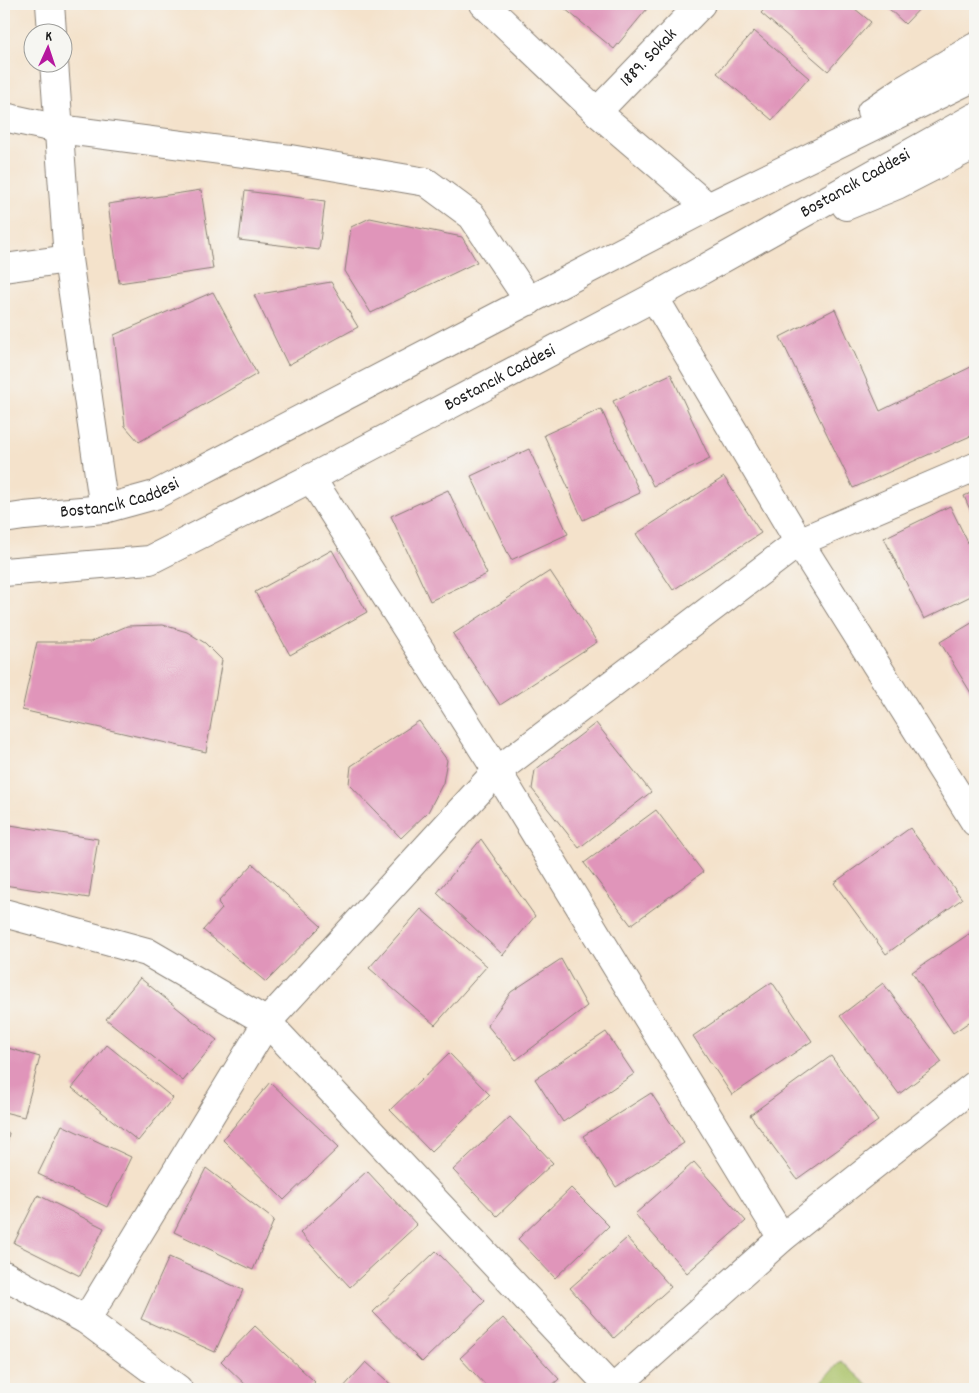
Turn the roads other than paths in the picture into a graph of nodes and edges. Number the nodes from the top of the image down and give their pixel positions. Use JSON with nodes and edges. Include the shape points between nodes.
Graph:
{"nodes":[{"id":1,"x":50,"y":4,"type":"edge"},
{"id":2,"x":484,"y":4,"type":"edge"},
{"id":3,"x":701,"y":4,"type":"edge"},
{"id":4,"x":51,"y":22,"type":"edge"},
{"id":5,"x":975,"y":47,"type":"edge"},
{"id":6,"x":55,"y":72,"type":"edge"},
{"id":7,"x":975,"y":77,"type":"edge"},
{"id":8,"x":598,"y":112,"type":"junction"},
{"id":9,"x":975,"y":117,"type":"edge"},
{"id":10,"x":4,"y":118,"type":"edge"},
{"id":11,"x":59,"y":129,"type":"junction"},
{"id":12,"x":975,"y":147,"type":"edge"},
{"id":13,"x":792,"y":166,"type":"junction"},
{"id":14,"x":708,"y":207,"type":"junction"},
{"id":15,"x":738,"y":250,"type":"junction"},
{"id":16,"x":68,"y":259,"type":"junction"},
{"id":17,"x":4,"y":268,"type":"edge"},
{"id":18,"x":654,"y":297,"type":"junction"},
{"id":19,"x":529,"y":301,"type":"junction"},
{"id":20,"x":975,"y":467,"type":"edge"},
{"id":21,"x":311,"y":478,"type":"junction"},
{"id":22,"x":104,"y":509,"type":"junction"},
{"id":23,"x":4,"y":520,"type":"edge"},
{"id":24,"x":799,"y":542,"type":"junction"},
{"id":25,"x":4,"y":572,"type":"edge"},
{"id":26,"x":497,"y":771,"type":"junction"},
{"id":27,"x":975,"y":822,"type":"edge"},
{"id":28,"x":4,"y":913,"type":"edge"},
{"id":29,"x":267,"y":1022,"type":"junction"},
{"id":30,"x":975,"y":1085,"type":"edge"},
{"id":31,"x":782,"y":1238,"type":"junction"},
{"id":32,"x":4,"y":1275,"type":"edge"},
{"id":33,"x":86,"y":1320,"type":"junction"},
{"id":34,"x":178,"y":1389,"type":"edge"},
{"id":35,"x":612,"y":1389,"type":"edge"}],
"edges":[{"from":1,"to":4,"type":"street"},
{"from":2,"to":8,"type":"street"},
{"from":3,"to":8,"type":"street","name":"1889. Sokak"},
{"from":5,"to":13,"type":"street","via":[[905,89]]},
{"from":6,"to":11,"type":"street"},
{"from":7,"to":13,"type":"street","name":"Bostancık Caddesi"},
{"from":8,"to":14,"type":"street"},
{"from":9,"to":15,"type":"street","name":"Bostancık Caddesi"},
{"from":10,"to":11,"type":"street"},
{"from":11,"to":16,"type":"street"},
{"from":11,"to":19,"type":"street","via":[[290,159],[426,182],[472,216]]},
{"from":12,"to":15,"type":"street","via":[[898,184]]},
{"from":13,"to":14,"type":"street","name":"Bostancık Caddesi"},
{"from":14,"to":19,"type":"street","name":"Bostancık Caddesi"},
{"from":15,"to":18,"type":"street","name":"Bostancık Caddesi"},
{"from":16,"to":17,"type":"street"},
{"from":16,"to":22,"type":"street"},
{"from":18,"to":21,"type":"street","name":"Bostancık Caddesi"},
{"from":18,"to":24,"type":"street"},
{"from":19,"to":22,"type":"street","name":"Bostancık Caddesi","via":[[155,495]]},
{"from":20,"to":24,"type":"street"},
{"from":21,"to":25,"type":"street","name":"Bostancık Caddesi","via":[[150,560]]},
{"from":21,"to":26,"type":"street"},
{"from":22,"to":23,"type":"street","name":"Bostancık Caddesi"},
{"from":24,"to":26,"type":"street"},
{"from":24,"to":27,"type":"street"},
{"from":26,"to":29,"type":"street"},
{"from":26,"to":31,"type":"street"},
{"from":28,"to":29,"type":"street","via":[[147,952]]},
{"from":29,"to":33,"type":"street"},
{"from":29,"to":35,"type":"street"},
{"from":30,"to":31,"type":"street"},
{"from":31,"to":35,"type":"street"},
{"from":32,"to":33,"type":"street"},
{"from":33,"to":34,"type":"street"}]}
